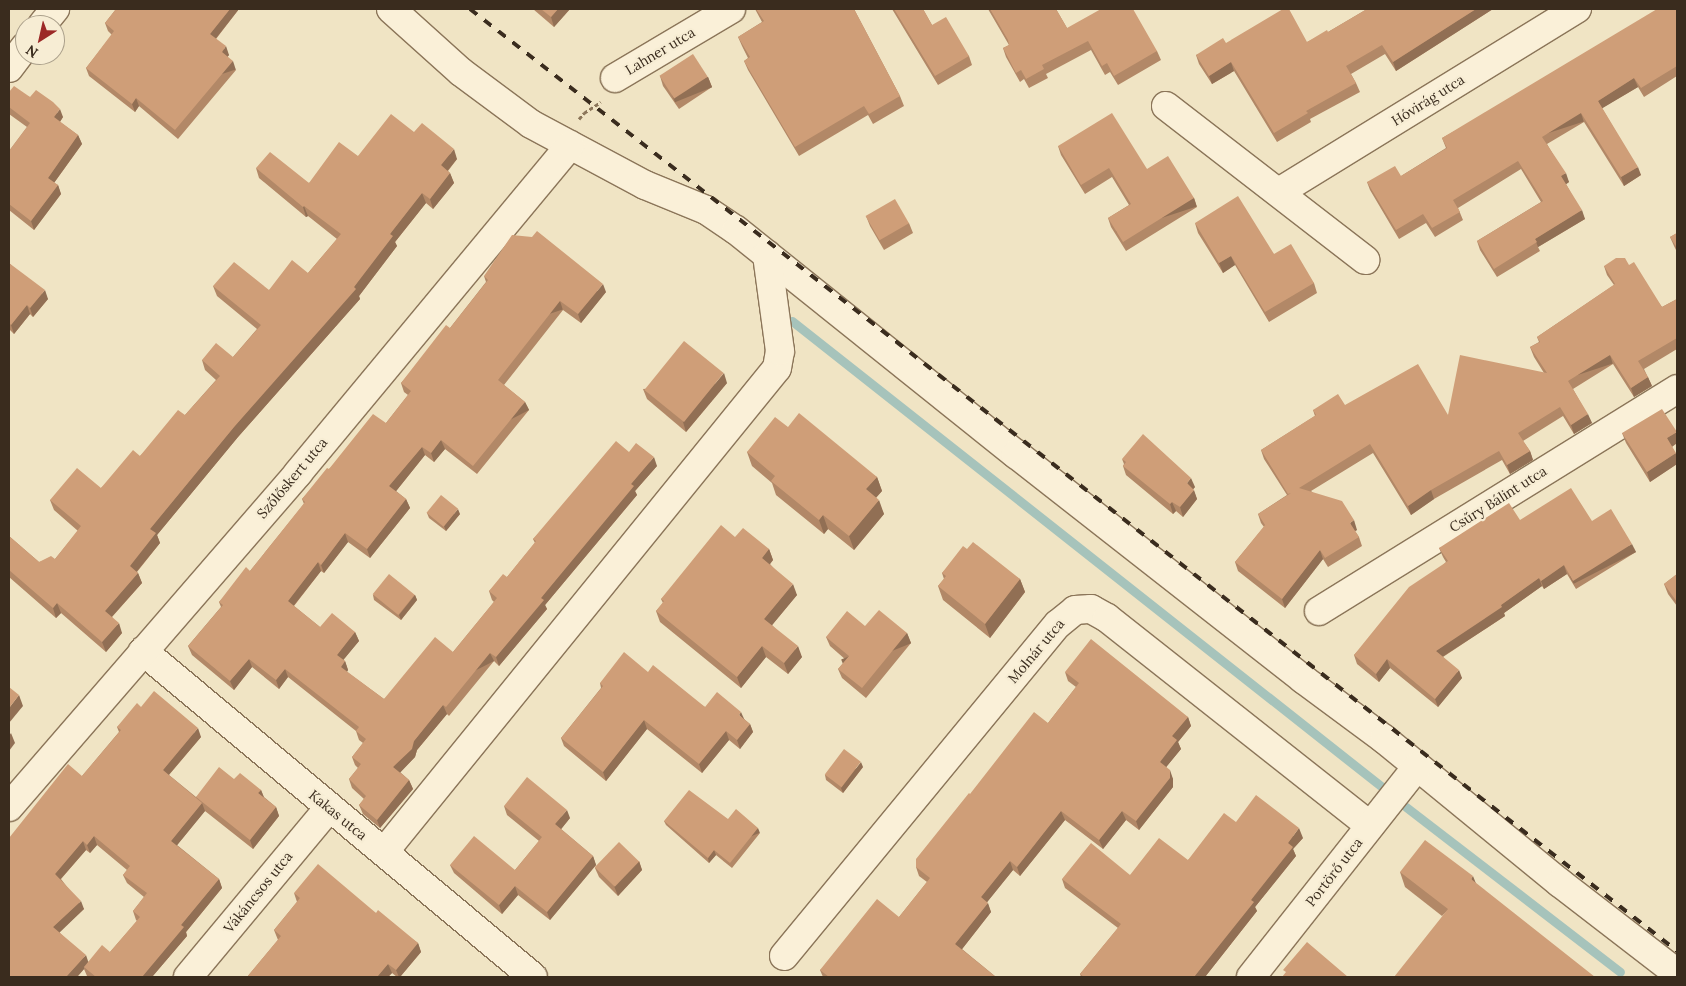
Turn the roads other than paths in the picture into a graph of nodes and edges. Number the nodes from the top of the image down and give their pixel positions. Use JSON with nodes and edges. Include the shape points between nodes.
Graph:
{"nodes":[{"id":1,"x":391,"y":9,"type":"edge"},
{"id":2,"x":731,"y":9,"type":"edge"},
{"id":3,"x":1577,"y":9,"type":"edge"},
{"id":4,"x":608,"y":90,"type":"road end"},
{"id":5,"x":1166,"y":106,"type":"dead end"},
{"id":6,"x":566,"y":143,"type":"junction"},
{"id":7,"x":1279,"y":192,"type":"junction"},
{"id":8,"x":767,"y":255,"type":"junction"},
{"id":9,"x":1365,"y":260,"type":"dead end"},
{"id":10,"x":1677,"y":389,"type":"edge"},
{"id":11,"x":1319,"y":610,"type":"dead end"},
{"id":12,"x":143,"y":651,"type":"junction"},
{"id":13,"x":1417,"y":767,"type":"junction"},
{"id":14,"x":9,"y":806,"type":"edge"},
{"id":15,"x":329,"y":808,"type":"junction"},
{"id":16,"x":1370,"y":826,"type":"junction"},
{"id":17,"x":384,"y":852,"type":"junction"},
{"id":18,"x":784,"y":956,"type":"dead end"},
{"id":19,"x":1670,"y":973,"type":"edge"},
{"id":20,"x":188,"y":977,"type":"edge"},
{"id":21,"x":534,"y":977,"type":"edge"},
{"id":22,"x":1251,"y":977,"type":"edge"}],
"edges":[{"from":1,"to":6,"type":"street","via":[[488,94],[531,124]]},
{"from":2,"to":4,"type":"street","name":"Lahner utca"},
{"from":3,"to":7,"type":"street","name":"Hóvirág utca"},
{"from":5,"to":7,"type":"street"},
{"from":6,"to":8,"type":"street","via":[[645,185],[706,210]]},
{"from":6,"to":12,"type":"street","name":"Szőlőskert utca","via":[[298,473]]},
{"from":7,"to":9,"type":"street"},
{"from":8,"to":13,"type":"street"},
{"from":8,"to":17,"type":"street","via":[[780,351],[777,368]]},
{"from":10,"to":11,"type":"street","name":"Csűry Bálint utca"},
{"from":12,"to":14,"type":"street","name":"Szőlőskert utca"},
{"from":12,"to":15,"type":"street","name":"Kakas utca"},
{"from":13,"to":16,"type":"street","name":"Portörő utca"},
{"from":13,"to":19,"type":"street"},
{"from":15,"to":17,"type":"street","name":"Kakas utca"},
{"from":15,"to":20,"type":"street","name":"Vákáncsos utca"},
{"from":16,"to":18,"type":"street","name":"Molnár utca","via":[[1107,618],[1091,609],[1075,610],[1058,624]]},
{"from":16,"to":22,"type":"street","name":"Portörő utca"},
{"from":17,"to":21,"type":"street","name":"Kakas utca"}]}
